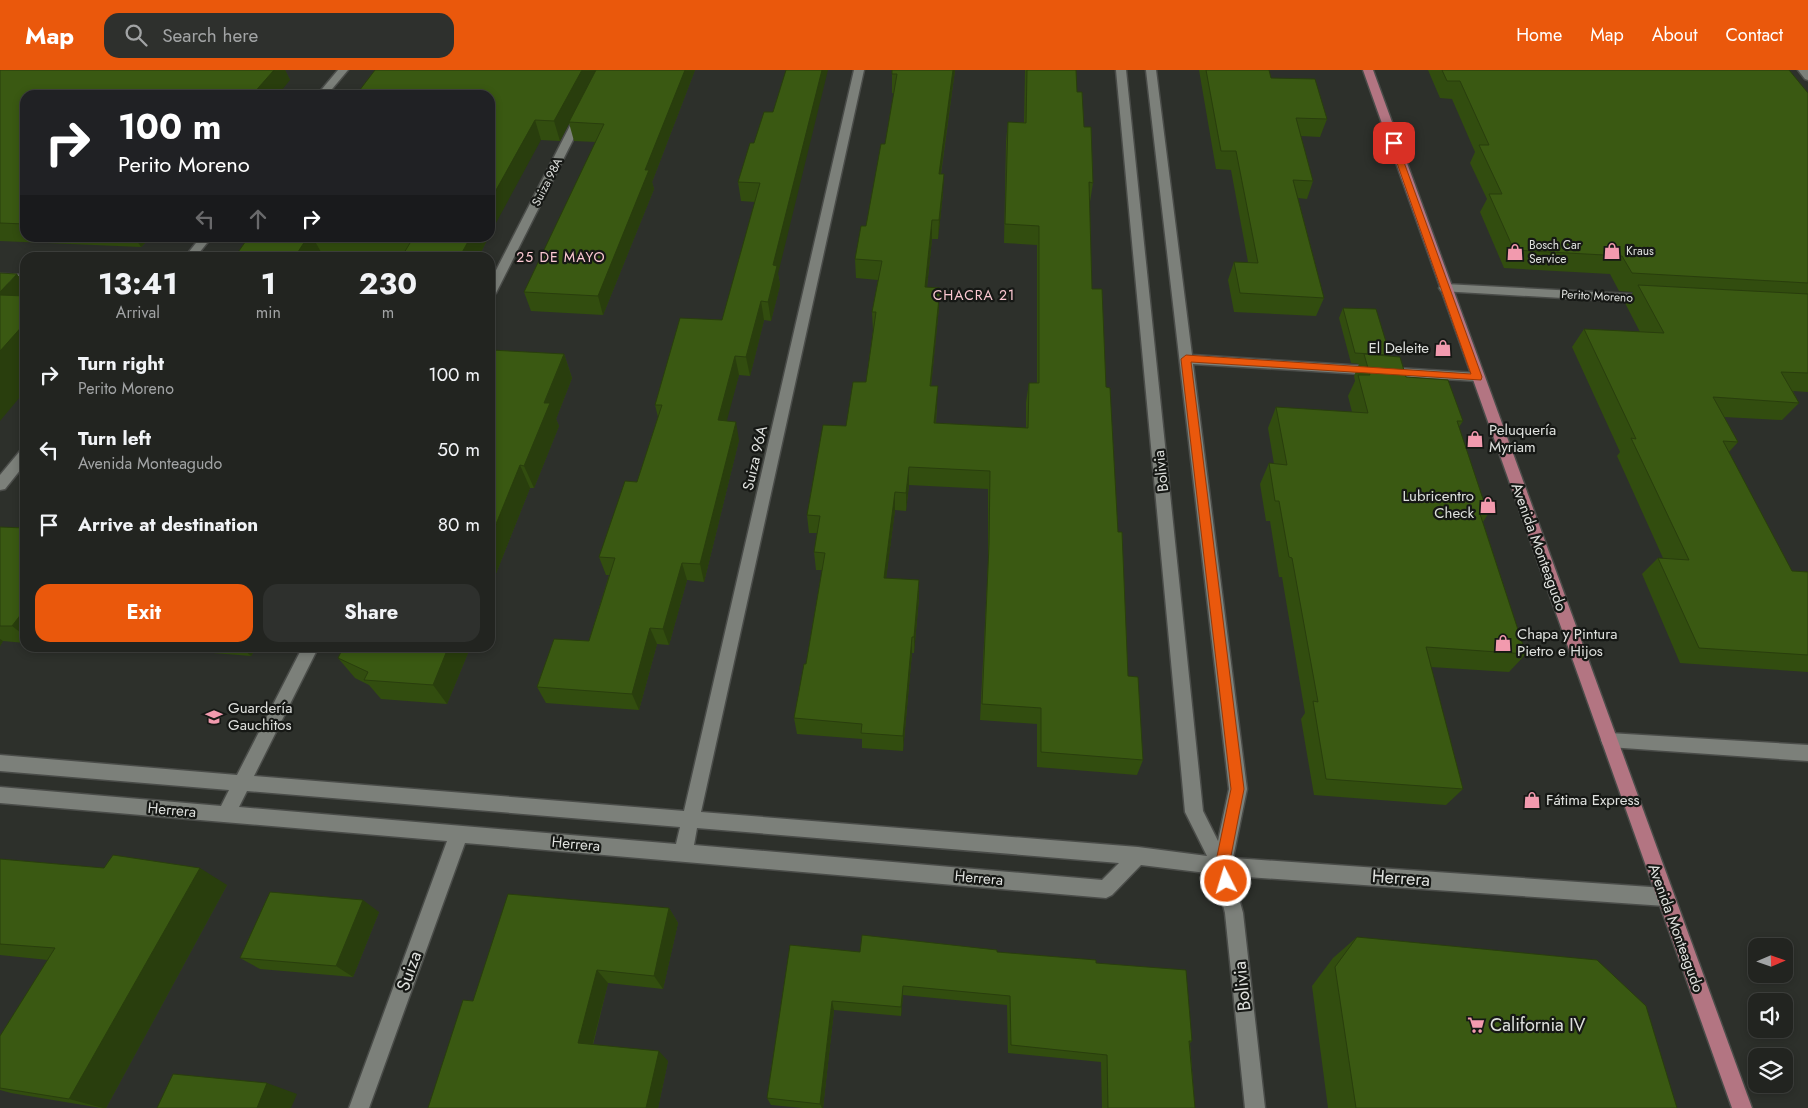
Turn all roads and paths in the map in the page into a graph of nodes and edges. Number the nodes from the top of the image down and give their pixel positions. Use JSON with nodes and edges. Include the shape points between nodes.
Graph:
{"nodes":[{"id":1,"x":343,"y":70,"type":"edge"},
{"id":2,"x":859,"y":70,"type":"edge"},
{"id":3,"x":1121,"y":70,"type":"edge"},
{"id":4,"x":1151,"y":70,"type":"edge"},
{"id":5,"x":1368,"y":70,"type":"edge"},
{"id":6,"x":1803,"y":70,"type":"edge"},
{"id":7,"x":1808,"y":77,"type":"edge"},
{"id":8,"x":326,"y":90,"type":"edge"},
{"id":9,"x":586,"y":104,"type":"edge"},
{"id":10,"x":202,"y":242,"type":"edge"},
{"id":11,"x":194,"y":252,"type":"edge"},
{"id":12,"x":0,"y":278,"type":"edge"},
{"id":13,"x":20,"y":279,"type":"edge"},
{"id":14,"x":495,"y":284,"type":"edge"},
{"id":15,"x":1445,"y":288,"type":"junction"},
{"id":16,"x":1661,"y":299,"type":"edge"},
{"id":17,"x":1186,"y":359,"type":"junction"},
{"id":18,"x":1478,"y":377,"type":"junction"},
{"id":19,"x":20,"y":461,"type":"edge"},
{"id":20,"x":0,"y":485,"type":"edge"},
{"id":21,"x":308,"y":652,"type":"edge"},
{"id":22,"x":1608,"y":740,"type":"junction"},
{"id":23,"x":1808,"y":753,"type":"edge"},
{"id":24,"x":0,"y":763,"type":"edge"},
{"id":25,"x":242,"y":783,"type":"junction"},
{"id":26,"x":0,"y":795,"type":"edge"},
{"id":27,"x":226,"y":814,"type":"junction"},
{"id":28,"x":691,"y":819,"type":"junction"},
{"id":29,"x":459,"y":834,"type":"junction"},
{"id":30,"x":683,"y":853,"type":"junction"},
{"id":31,"x":1138,"y":856,"type":"junction"},
{"id":32,"x":1222,"y":866,"type":"junction"},
{"id":33,"x":1665,"y":897,"type":"junction"},
{"id":34,"x":359,"y":1108,"type":"edge"},
{"id":35,"x":1255,"y":1108,"type":"edge"},
{"id":36,"x":1742,"y":1108,"type":"edge"}],
"edges":[{"from":1,"to":8,"type":"street"},
{"from":2,"to":28,"type":"street","name":"Suiza 96A"},
{"from":3,"to":32,"type":"street","name":"Bolivia","via":[[1194,812]]},
{"from":4,"to":17,"type":"street","name":"Bolivia"},
{"from":5,"to":15,"type":"main road","name":"Avenida Monteagudo"},
{"from":6,"to":7,"type":"street"},
{"from":9,"to":14,"type":"street","name":"Suiza 98A"},
{"from":10,"to":11,"type":"street"},
{"from":12,"to":13,"type":"street"},
{"from":15,"to":16,"type":"street","name":"Perito Moreno"},
{"from":15,"to":18,"type":"main road","name":"Avenida Monteagudo"},
{"from":17,"to":18,"type":"street"},
{"from":17,"to":32,"type":"street","name":"Bolivia","via":[[1238,789]]},
{"from":18,"to":22,"type":"main road","name":"Avenida Monteagudo"},
{"from":19,"to":20,"type":"street"},
{"from":21,"to":25,"type":"street"},
{"from":22,"to":23,"type":"street"},
{"from":22,"to":33,"type":"main road","name":"Avenida Monteagudo"},
{"from":24,"to":25,"type":"street","name":"Herrera"},
{"from":25,"to":27,"type":"street"},
{"from":25,"to":28,"type":"street","name":"Herrera"},
{"from":26,"to":27,"type":"street","name":"Herrera"},
{"from":27,"to":29,"type":"street","name":"Herrera"},
{"from":28,"to":30,"type":"street","name":"Suiza 96A"},
{"from":28,"to":31,"type":"street","name":"Herrera"},
{"from":29,"to":30,"type":"street","name":"Herrera"},
{"from":29,"to":34,"type":"street","name":"Suiza"},
{"from":30,"to":31,"type":"street","name":"Herrera","via":[[1106,889]]},
{"from":31,"to":32,"type":"street","name":"Herrera"},
{"from":32,"to":33,"type":"street","name":"Herrera"},
{"from":32,"to":35,"type":"street","name":"Bolivia","via":[[1234,913]]},
{"from":33,"to":36,"type":"main road","name":"Avenida Monteagudo"}]}
